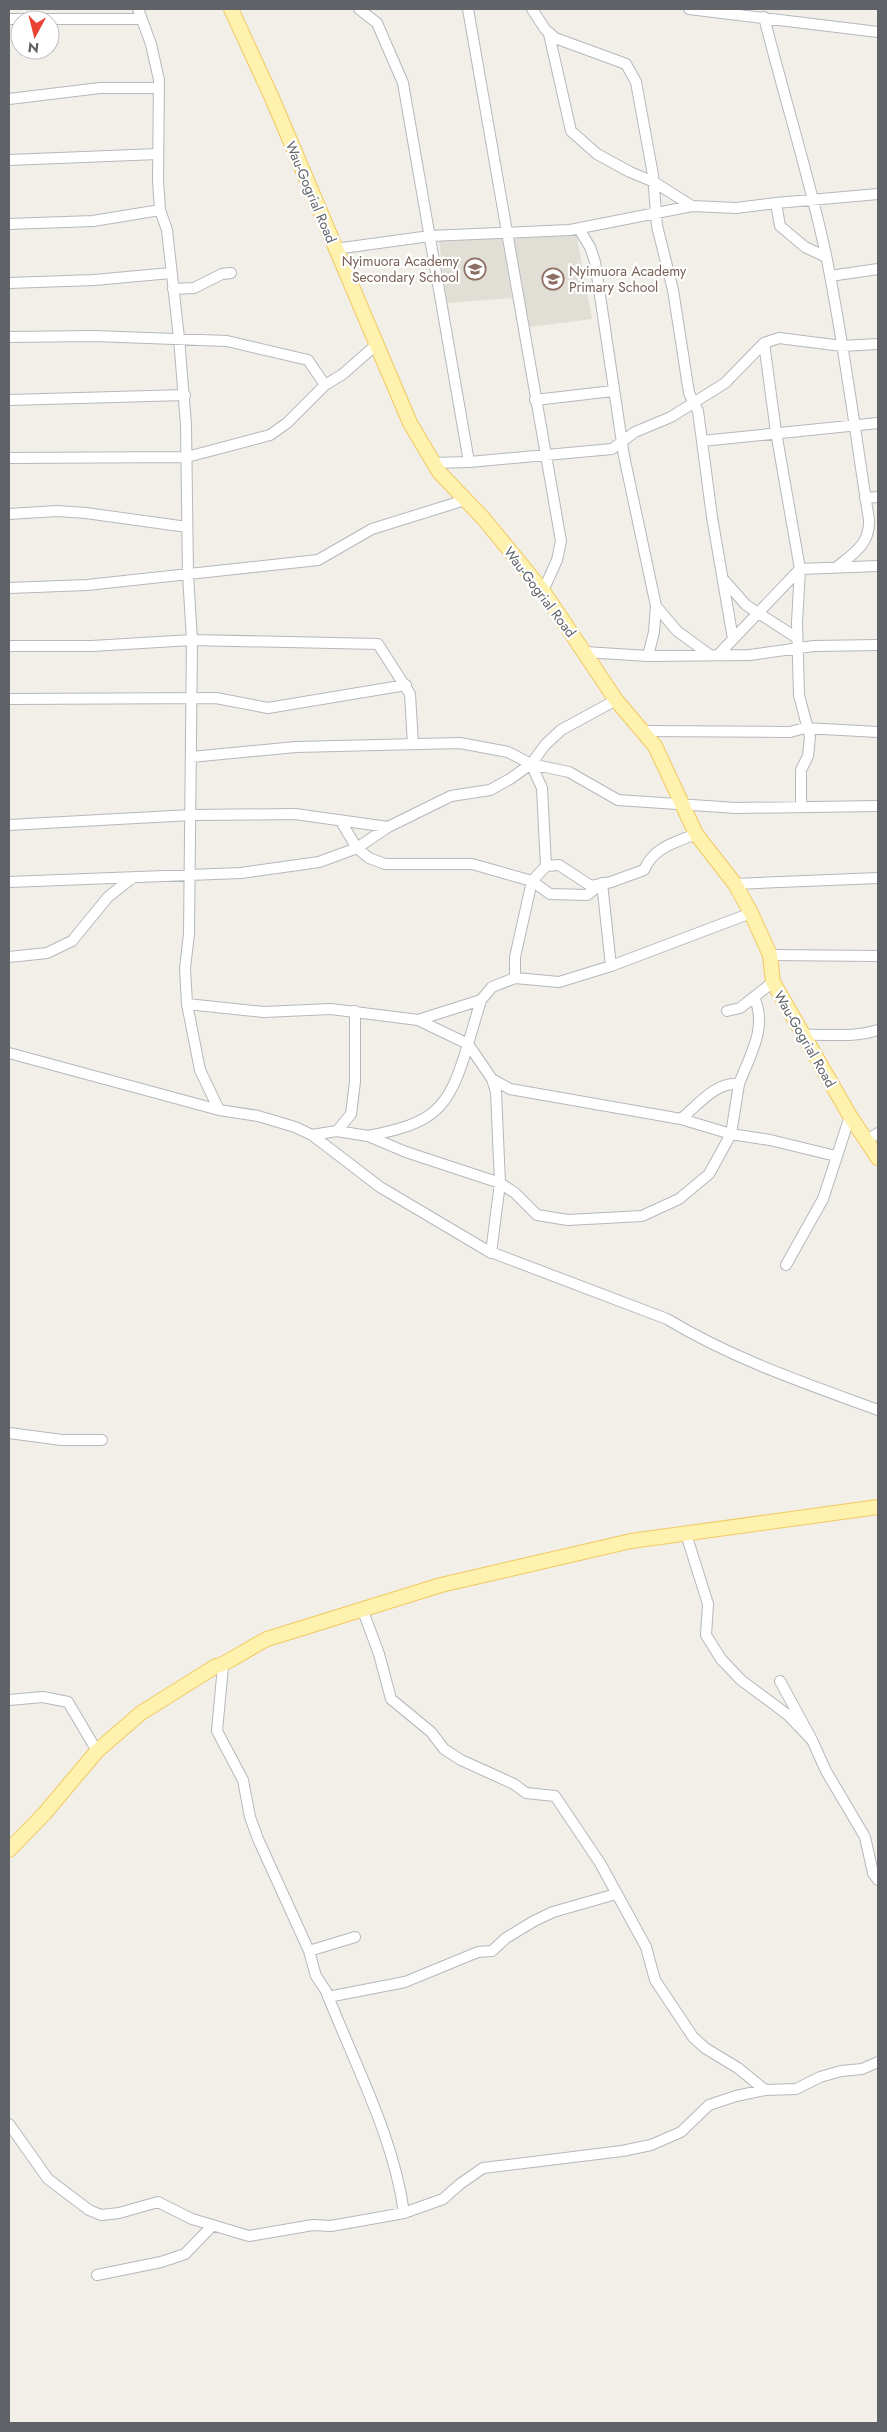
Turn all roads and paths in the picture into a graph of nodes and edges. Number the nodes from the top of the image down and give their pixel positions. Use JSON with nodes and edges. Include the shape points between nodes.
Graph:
{"nodes":[{"id":1,"x":231,"y":9,"type":"edge"},
{"id":2,"x":359,"y":9,"type":"edge"},
{"id":3,"x":468,"y":9,"type":"edge"},
{"id":4,"x":532,"y":9,"type":"edge"},
{"id":5,"x":689,"y":9,"type":"edge"},
{"id":6,"x":140,"y":14,"type":"edge"},
{"id":7,"x":764,"y":18,"type":"junction"},
{"id":8,"x":9,"y":19,"type":"edge"},
{"id":9,"x":878,"y":32,"type":"edge"},
{"id":10,"x":549,"y":34,"type":"junction"},
{"id":11,"x":159,"y":88,"type":"junction"},
{"id":12,"x":9,"y":99,"type":"edge"},
{"id":13,"x":158,"y":154,"type":"junction"},
{"id":14,"x":9,"y":160,"type":"edge"},
{"id":15,"x":654,"y":182,"type":"junction"},
{"id":16,"x":878,"y":194,"type":"edge"},
{"id":17,"x":813,"y":200,"type":"junction"},
{"id":18,"x":776,"y":203,"type":"junction"},
{"id":19,"x":692,"y":206,"type":"junction"},
{"id":20,"x":160,"y":210,"type":"junction"},
{"id":21,"x":656,"y":213,"type":"junction"},
{"id":22,"x":9,"y":224,"type":"edge"},
{"id":23,"x":579,"y":229,"type":"junction"},
{"id":24,"x":507,"y":233,"type":"junction"},
{"id":25,"x":430,"y":236,"type":"junction"},
{"id":26,"x":336,"y":250,"type":"junction"},
{"id":27,"x":826,"y":257,"type":"junction"},
{"id":28,"x":878,"y":269,"type":"edge"},
{"id":29,"x":231,"y":273,"type":"dead end"},
{"id":30,"x":171,"y":274,"type":"junction"},
{"id":31,"x":830,"y":276,"type":"junction"},
{"id":32,"x":9,"y":283,"type":"edge"},
{"id":33,"x":173,"y":290,"type":"junction"},
{"id":34,"x":9,"y":337,"type":"edge"},
{"id":35,"x":179,"y":338,"type":"junction"},
{"id":36,"x":764,"y":342,"type":"junction"},
{"id":37,"x":376,"y":344,"type":"junction"},
{"id":38,"x":878,"y":344,"type":"edge"},
{"id":39,"x":842,"y":346,"type":"junction"},
{"id":40,"x":325,"y":386,"type":"junction"},
{"id":41,"x":613,"y":391,"type":"junction"},
{"id":42,"x":185,"y":395,"type":"junction"},
{"id":43,"x":9,"y":400,"type":"edge"},
{"id":44,"x":535,"y":400,"type":"junction"},
{"id":45,"x":694,"y":402,"type":"junction"},
{"id":46,"x":878,"y":423,"type":"edge"},
{"id":47,"x":854,"y":426,"type":"junction"},
{"id":48,"x":776,"y":432,"type":"junction"},
{"id":49,"x":702,"y":441,"type":"junction"},
{"id":50,"x":621,"y":443,"type":"junction"},
{"id":51,"x":545,"y":456,"type":"junction"},
{"id":52,"x":187,"y":457,"type":"junction"},
{"id":53,"x":9,"y":458,"type":"edge"},
{"id":54,"x":469,"y":462,"type":"junction"},
{"id":55,"x":433,"y":463,"type":"junction"},
{"id":56,"x":878,"y":497,"type":"edge"},
{"id":57,"x":865,"y":498,"type":"junction"},
{"id":58,"x":465,"y":500,"type":"junction"},
{"id":59,"x":9,"y":514,"type":"edge"},
{"id":60,"x":187,"y":527,"type":"junction"},
{"id":61,"x":878,"y":566,"type":"edge"},
{"id":62,"x":837,"y":568,"type":"junction"},
{"id":63,"x":800,"y":569,"type":"junction"},
{"id":64,"x":188,"y":575,"type":"junction"},
{"id":65,"x":722,"y":577,"type":"junction"},
{"id":66,"x":9,"y":588,"type":"edge"},
{"id":67,"x":543,"y":591,"type":"junction"},
{"id":68,"x":656,"y":606,"type":"junction"},
{"id":69,"x":759,"y":614,"type":"junction"},
{"id":70,"x":733,"y":639,"type":"junction"},
{"id":71,"x":192,"y":640,"type":"junction"},
{"id":72,"x":797,"y":643,"type":"junction"},
{"id":73,"x":878,"y":645,"type":"edge"},
{"id":74,"x":9,"y":646,"type":"edge"},
{"id":75,"x":585,"y":652,"type":"junction"},
{"id":76,"x":714,"y":655,"type":"junction"},
{"id":77,"x":648,"y":656,"type":"junction"},
{"id":78,"x":406,"y":685,"type":"junction"},
{"id":79,"x":9,"y":699,"type":"edge"},
{"id":80,"x":190,"y":700,"type":"junction"},
{"id":81,"x":616,"y":700,"type":"junction"},
{"id":82,"x":809,"y":729,"type":"junction"},
{"id":83,"x":643,"y":731,"type":"junction"},
{"id":84,"x":878,"y":732,"type":"edge"},
{"id":85,"x":413,"y":744,"type":"junction"},
{"id":86,"x":191,"y":757,"type":"junction"},
{"id":87,"x":531,"y":764,"type":"junction"},
{"id":88,"x":683,"y":805,"type":"junction"},
{"id":89,"x":878,"y":806,"type":"edge"},
{"id":90,"x":801,"y":807,"type":"junction"},
{"id":91,"x":191,"y":814,"type":"junction"},
{"id":92,"x":340,"y":820,"type":"junction"},
{"id":93,"x":9,"y":825,"type":"edge"},
{"id":94,"x":388,"y":827,"type":"junction"},
{"id":95,"x":696,"y":834,"type":"junction"},
{"id":96,"x":357,"y":848,"type":"junction"},
{"id":97,"x":546,"y":866,"type":"junction"},
{"id":98,"x":188,"y":876,"type":"junction"},
{"id":99,"x":132,"y":878,"type":"junction"},
{"id":100,"x":878,"y":878,"type":"edge"},
{"id":101,"x":532,"y":881,"type":"junction"},
{"id":102,"x":9,"y":882,"type":"edge"},
{"id":103,"x":602,"y":883,"type":"junction"},
{"id":104,"x":735,"y":884,"type":"junction"},
{"id":105,"x":751,"y":913,"type":"junction"},
{"id":106,"x":770,"y":955,"type":"junction"},
{"id":107,"x":878,"y":956,"type":"edge"},
{"id":108,"x":9,"y":957,"type":"edge"},
{"id":109,"x":611,"y":966,"type":"junction"},
{"id":110,"x":515,"y":978,"type":"junction"},
{"id":111,"x":773,"y":982,"type":"junction"},
{"id":112,"x":754,"y":997,"type":"junction"},
{"id":113,"x":481,"y":1000,"type":"junction"},
{"id":114,"x":187,"y":1004,"type":"junction"},
{"id":115,"x":726,"y":1011,"type":"dead end"},
{"id":116,"x":356,"y":1012,"type":"junction"},
{"id":117,"x":418,"y":1020,"type":"junction"},
{"id":118,"x":878,"y":1030,"type":"edge"},
{"id":119,"x":803,"y":1036,"type":"junction"},
{"id":120,"x":468,"y":1044,"type":"junction"},
{"id":121,"x":9,"y":1053,"type":"edge"},
{"id":122,"x":492,"y":1079,"type":"junction"},
{"id":123,"x":739,"y":1084,"type":"junction"},
{"id":124,"x":219,"y":1110,"type":"junction"},
{"id":125,"x":850,"y":1116,"type":"junction"},
{"id":126,"x":681,"y":1119,"type":"junction"},
{"id":127,"x":337,"y":1131,"type":"junction"},
{"id":128,"x":878,"y":1133,"type":"edge"},
{"id":129,"x":731,"y":1134,"type":"junction"},
{"id":130,"x":312,"y":1135,"type":"junction"},
{"id":131,"x":368,"y":1136,"type":"junction"},
{"id":132,"x":865,"y":1141,"type":"junction"},
{"id":133,"x":836,"y":1156,"type":"junction"},
{"id":134,"x":878,"y":1158,"type":"edge"},
{"id":135,"x":500,"y":1183,"type":"junction"},
{"id":136,"x":492,"y":1253,"type":"junction"},
{"id":137,"x":786,"y":1265,"type":"dead end"},
{"id":138,"x":878,"y":1410,"type":"edge"},
{"id":139,"x":9,"y":1433,"type":"edge"},
{"id":140,"x":102,"y":1440,"type":"dead end"},
{"id":141,"x":877,"y":1508,"type":"edge"},
{"id":142,"x":686,"y":1534,"type":"junction"},
{"id":143,"x":363,"y":1611,"type":"junction"},
{"id":144,"x":223,"y":1666,"type":"junction"},
{"id":145,"x":780,"y":1681,"type":"dead end"},
{"id":146,"x":9,"y":1700,"type":"edge"},
{"id":147,"x":812,"y":1740,"type":"junction"},
{"id":148,"x":97,"y":1751,"type":"junction"},
{"id":149,"x":9,"y":1850,"type":"edge"},
{"id":150,"x":878,"y":1880,"type":"edge"},
{"id":151,"x":616,"y":1894,"type":"junction"},
{"id":152,"x":355,"y":1937,"type":"dead end"},
{"id":153,"x":309,"y":1951,"type":"junction"},
{"id":154,"x":328,"y":1997,"type":"junction"},
{"id":155,"x":878,"y":2062,"type":"edge"},
{"id":156,"x":765,"y":2090,"type":"junction"},
{"id":157,"x":9,"y":2124,"type":"edge"},
{"id":158,"x":404,"y":2213,"type":"junction"},
{"id":159,"x":213,"y":2225,"type":"junction"},
{"id":160,"x":97,"y":2275,"type":"dead end"}],
"edges":[{"from":1,"to":26,"type":"main road","name":"Wau-Gogrial Road"},
{"from":2,"to":25,"type":"street","via":[[377,24],[404,83]]},
{"from":3,"to":24,"type":"street"},
{"from":4,"to":10,"type":"street"},
{"from":5,"to":7,"type":"street"},
{"from":6,"to":8,"type":"street"},
{"from":6,"to":11,"type":"street","via":[[151,44]]},
{"from":7,"to":9,"type":"street"},
{"from":7,"to":17,"type":"street"},
{"from":10,"to":15,"type":"street","via":[[571,130],[596,154]]},
{"from":10,"to":15,"type":"street","via":[[626,64],[636,82]]},
{"from":11,"to":12,"type":"street","via":[[100,88]]},
{"from":11,"to":13,"type":"street"},
{"from":13,"to":14,"type":"street"},
{"from":13,"to":20,"type":"street"},
{"from":15,"to":19,"type":"street"},
{"from":15,"to":21,"type":"street"},
{"from":16,"to":17,"type":"street"},
{"from":17,"to":18,"type":"street"},
{"from":17,"to":27,"type":"street"},
{"from":18,"to":19,"type":"street","via":[[736,208]]},
{"from":18,"to":27,"type":"street","via":[[780,226],[800,244]]},
{"from":19,"to":21,"type":"street"},
{"from":20,"to":22,"type":"street","via":[[92,221]]},
{"from":20,"to":30,"type":"street","via":[[167,230]]},
{"from":21,"to":23,"type":"street"},
{"from":21,"to":45,"type":"street","via":[[673,290],[689,393]]},
{"from":23,"to":24,"type":"street"},
{"from":23,"to":41,"type":"street","via":[[595,262]]},
{"from":24,"to":25,"type":"street"},
{"from":24,"to":44,"type":"street"},
{"from":25,"to":26,"type":"street"},
{"from":25,"to":54,"type":"street"},
{"from":26,"to":37,"type":"main road","name":"Wau-Gogrial Road"},
{"from":27,"to":31,"type":"street"},
{"from":28,"to":31,"type":"street"},
{"from":29,"to":33,"type":"street","via":[[194,288]]},
{"from":30,"to":32,"type":"street"},
{"from":30,"to":33,"type":"street"},
{"from":31,"to":39,"type":"street"},
{"from":33,"to":35,"type":"street"},
{"from":34,"to":35,"type":"street"},
{"from":35,"to":40,"type":"street","via":[[228,341],[308,360]]},
{"from":35,"to":42,"type":"street"},
{"from":36,"to":39,"type":"street","via":[[779,338]]},
{"from":36,"to":45,"type":"street","via":[[732,378]]},
{"from":36,"to":48,"type":"street"},
{"from":37,"to":40,"type":"street"},
{"from":37,"to":55,"type":"main road","name":"Wau-Gogrial Road","via":[[410,423]]},
{"from":38,"to":39,"type":"street"},
{"from":39,"to":47,"type":"street"},
{"from":40,"to":52,"type":"street","via":[[270,436]]},
{"from":41,"to":44,"type":"street"},
{"from":41,"to":50,"type":"street"},
{"from":42,"to":43,"type":"street"},
{"from":42,"to":52,"type":"street"},
{"from":44,"to":51,"type":"street"},
{"from":45,"to":49,"type":"street"},
{"from":45,"to":50,"type":"street","via":[[671,417],[635,432]]},
{"from":46,"to":47,"type":"street"},
{"from":47,"to":48,"type":"street"},
{"from":47,"to":57,"type":"street"},
{"from":48,"to":49,"type":"street"},
{"from":48,"to":63,"type":"street"},
{"from":49,"to":65,"type":"street"},
{"from":50,"to":51,"type":"street","via":[[608,450]]},
{"from":50,"to":68,"type":"street"},
{"from":51,"to":54,"type":"street"},
{"from":51,"to":67,"type":"street","via":[[560,548]]},
{"from":52,"to":53,"type":"street"},
{"from":52,"to":60,"type":"street"},
{"from":54,"to":55,"type":"street"},
{"from":55,"to":58,"type":"main road","name":"Wau-Gogrial Road"},
{"from":56,"to":57,"type":"street"},
{"from":57,"to":62,"type":"street","via":[[869,527],[866,540]]},
{"from":58,"to":64,"type":"street","via":[[372,529],[318,560]]},
{"from":58,"to":67,"type":"main road","name":"Wau-Gogrial Road"},
{"from":59,"to":60,"type":"street","via":[[86,513]]},
{"from":60,"to":64,"type":"street"},
{"from":61,"to":62,"type":"street"},
{"from":62,"to":63,"type":"street"},
{"from":63,"to":69,"type":"street"},
{"from":63,"to":72,"type":"street"},
{"from":64,"to":66,"type":"street","via":[[87,585]]},
{"from":64,"to":71,"type":"street"},
{"from":65,"to":69,"type":"street","via":[[737,596]]},
{"from":65,"to":70,"type":"street"},
{"from":67,"to":75,"type":"main road","name":"Wau-Gogrial Road"},
{"from":68,"to":76,"type":"street","via":[[681,634]]},
{"from":68,"to":77,"type":"street"},
{"from":69,"to":70,"type":"street"},
{"from":69,"to":72,"type":"street"},
{"from":70,"to":76,"type":"street"},
{"from":71,"to":74,"type":"street","via":[[92,646]]},
{"from":71,"to":78,"type":"street","via":[[378,644]]},
{"from":71,"to":80,"type":"street"},
{"from":72,"to":73,"type":"street"},
{"from":72,"to":76,"type":"street","via":[[763,654]]},
{"from":72,"to":82,"type":"street","via":[[799,695]]},
{"from":75,"to":77,"type":"street"},
{"from":75,"to":81,"type":"main road","name":"Wau-Gogrial Road"},
{"from":76,"to":77,"type":"street"},
{"from":78,"to":80,"type":"street","via":[[268,708],[216,698]]},
{"from":78,"to":85,"type":"street","via":[[410,694]]},
{"from":79,"to":80,"type":"street"},
{"from":80,"to":86,"type":"street"},
{"from":81,"to":83,"type":"main road","name":"Wau-Gogrial Road"},
{"from":81,"to":87,"type":"street","via":[[561,730]]},
{"from":82,"to":83,"type":"street","via":[[790,732]]},
{"from":82,"to":84,"type":"street"},
{"from":82,"to":90,"type":"street","via":[[809,749],[801,770]]},
{"from":83,"to":88,"type":"main road","name":"Wau-Gogrial Road","via":[[654,746]]},
{"from":85,"to":86,"type":"street","via":[[296,747]]},
{"from":85,"to":87,"type":"street","via":[[482,746],[508,752]]},
{"from":86,"to":91,"type":"street"},
{"from":87,"to":88,"type":"street","via":[[569,772],[618,800]]},
{"from":87,"to":94,"type":"street","via":[[490,790],[451,796]]},
{"from":87,"to":97,"type":"street","via":[[542,788]]},
{"from":88,"to":90,"type":"street"},
{"from":88,"to":95,"type":"main road","name":"Wau-Gogrial Road"},
{"from":89,"to":90,"type":"street"},
{"from":91,"to":92,"type":"street","via":[[295,814]]},
{"from":91,"to":93,"type":"street"},
{"from":91,"to":98,"type":"street"},
{"from":92,"to":94,"type":"street"},
{"from":92,"to":96,"type":"street"},
{"from":94,"to":96,"type":"street"},
{"from":95,"to":103,"type":"street","via":[[658,851],[650,857],[644,870]]},
{"from":95,"to":104,"type":"main road","name":"Wau-Gogrial Road"},
{"from":96,"to":98,"type":"street","via":[[318,862],[241,873]]},
{"from":96,"to":101,"type":"street","via":[[369,858],[385,864],[472,864]]},
{"from":97,"to":101,"type":"street"},
{"from":97,"to":103,"type":"street","via":[[559,865],[591,886]]},
{"from":98,"to":99,"type":"street"},
{"from":98,"to":114,"type":"street"},
{"from":99,"to":102,"type":"street"},
{"from":99,"to":108,"type":"street","via":[[108,897],[72,941],[47,953]]},
{"from":100,"to":104,"type":"street"},
{"from":101,"to":103,"type":"street","via":[[550,894],[587,896]]},
{"from":101,"to":110,"type":"street","via":[[515,957]]},
{"from":103,"to":109,"type":"street"},
{"from":104,"to":105,"type":"main road","name":"Wau-Gogrial Road"},
{"from":105,"to":106,"type":"main road","name":"Wau-Gogrial Road"},
{"from":105,"to":109,"type":"street"},
{"from":106,"to":107,"type":"street"},
{"from":106,"to":111,"type":"main road","name":"Wau-Gogrial Road"},
{"from":109,"to":110,"type":"street","via":[[559,982]]},
{"from":110,"to":113,"type":"street","via":[[492,988]]},
{"from":111,"to":112,"type":"street"},
{"from":111,"to":119,"type":"main road","name":"Wau-Gogrial Road"},
{"from":112,"to":115,"type":"street","via":[[740,1008]]},
{"from":112,"to":123,"type":"street","via":[[760,1010],[760,1029]]},
{"from":113,"to":117,"type":"street"},
{"from":113,"to":120,"type":"street"},
{"from":114,"to":116,"type":"street","via":[[264,1012],[331,1009]]},
{"from":114,"to":124,"type":"street","via":[[200,1070]]},
{"from":116,"to":117,"type":"street"},
{"from":116,"to":127,"type":"street","via":[[351,1114]]},
{"from":117,"to":120,"type":"street"},
{"from":118,"to":119,"type":"street","via":[[858,1036],[830,1033]]},
{"from":119,"to":125,"type":"main road","name":"Wau-Gogrial Road"},
{"from":120,"to":122,"type":"street"},
{"from":120,"to":131,"type":"street","via":[[458,1080],[433,1114],[398,1131]]},
{"from":121,"to":124,"type":"street"},
{"from":122,"to":126,"type":"street","via":[[510,1089]]},
{"from":122,"to":135,"type":"street","via":[[496,1092]]},
{"from":123,"to":126,"type":"street","via":[[729,1083],[714,1091]]},
{"from":123,"to":129,"type":"street"},
{"from":124,"to":130,"type":"street","via":[[258,1116],[295,1126]]},
{"from":125,"to":132,"type":"main road","name":"Wau-Gogrial Road"},
{"from":125,"to":133,"type":"street"},
{"from":126,"to":129,"type":"street"},
{"from":127,"to":130,"type":"street"},
{"from":127,"to":131,"type":"street"},
{"from":128,"to":132,"type":"street"},
{"from":129,"to":133,"type":"street"},
{"from":129,"to":135,"type":"street","via":[[709,1174],[679,1199],[642,1216],[568,1220],[537,1215]]},
{"from":130,"to":136,"type":"street","via":[[380,1187]]},
{"from":131,"to":135,"type":"street"},
{"from":132,"to":134,"type":"main road","name":"Wau-Gogrial Road"},
{"from":133,"to":137,"type":"street","via":[[823,1199]]},
{"from":135,"to":136,"type":"street"},
{"from":136,"to":138,"type":"street","via":[[668,1319],[691,1334],[774,1372]]},
{"from":139,"to":140,"type":"street","via":[[62,1440]]},
{"from":141,"to":142,"type":"main road"},
{"from":142,"to":143,"type":"main road","via":[[631,1541],[441,1585]]},
{"from":142,"to":147,"type":"street","via":[[708,1604],[706,1635],[721,1659],[741,1680],[788,1715]]},
{"from":143,"to":144,"type":"main road","via":[[267,1639]]},
{"from":143,"to":151,"type":"street","via":[[391,1699],[431,1732],[444,1749],[461,1760],[514,1784],[526,1793],[556,1796],[600,1863]]},
{"from":144,"to":148,"type":"main road","via":[[216,1666],[142,1713]]},
{"from":144,"to":153,"type":"street","via":[[217,1731],[242,1780],[258,1839]]},
{"from":145,"to":147,"type":"street"},
{"from":146,"to":148,"type":"street","via":[[43,1697],[68,1702]]},
{"from":147,"to":150,"type":"street","via":[[865,1838],[873,1873]]},
{"from":148,"to":149,"type":"main road"},
{"from":151,"to":154,"type":"street","via":[[553,1912],[506,1938],[492,1951],[478,1952],[405,1982]]},
{"from":151,"to":156,"type":"street","via":[[646,1947],[655,1980],[693,2037]]},
{"from":152,"to":153,"type":"street"},
{"from":153,"to":154,"type":"street","via":[[316,1976]]},
{"from":154,"to":158,"type":"street","via":[[386,2139],[399,2180]]},
{"from":155,"to":156,"type":"street","via":[[862,2069],[820,2077],[796,2089]]},
{"from":156,"to":158,"type":"street","via":[[709,2105],[680,2132],[651,2145],[482,2168],[444,2198]]},
{"from":157,"to":159,"type":"street","via":[[48,2179],[89,2210],[102,2215],[158,2202],[192,2219]]},
{"from":158,"to":159,"type":"street","via":[[249,2236]]},
{"from":159,"to":160,"type":"street","via":[[185,2254]]}]}
